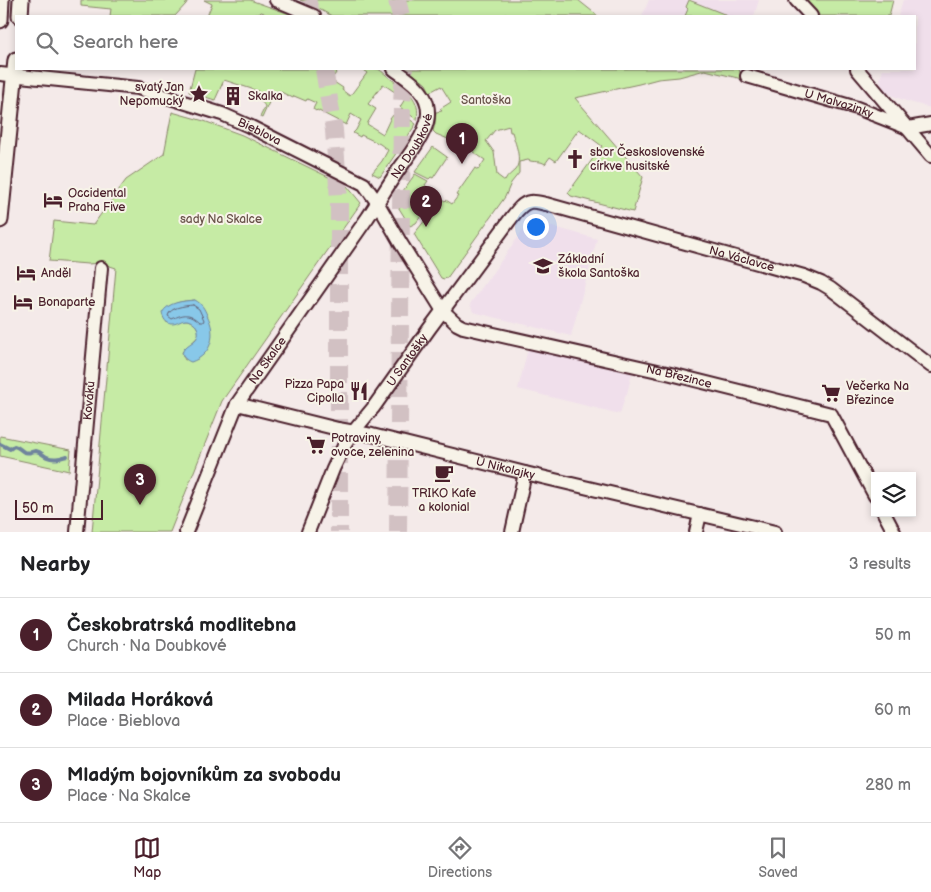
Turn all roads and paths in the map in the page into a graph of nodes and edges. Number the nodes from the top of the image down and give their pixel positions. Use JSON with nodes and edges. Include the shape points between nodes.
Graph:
{"nodes":[{"id":1,"x":1,"y":0,"type":"edge"},
{"id":2,"x":21,"y":0,"type":"edge"},
{"id":3,"x":276,"y":0,"type":"edge"},
{"id":4,"x":796,"y":0,"type":"edge"},
{"id":5,"x":20,"y":15,"type":"edge"},
{"id":6,"x":312,"y":15,"type":"edge"},
{"id":7,"x":810,"y":15,"type":"edge"},
{"id":8,"x":0,"y":20,"type":"edge"},
{"id":9,"x":15,"y":62,"type":"edge"},
{"id":10,"x":395,"y":70,"type":"edge"},
{"id":11,"x":858,"y":70,"type":"edge"},
{"id":12,"x":7,"y":75,"type":"edge"},
{"id":13,"x":746,"y":76,"type":"dead end"},
{"id":14,"x":931,"y":124,"type":"edge"},
{"id":15,"x":908,"y":128,"type":"junction"},
{"id":16,"x":931,"y":156,"type":"edge"},
{"id":17,"x":377,"y":202,"type":"junction"},
{"id":18,"x":529,"y":202,"type":"joint"},
{"id":19,"x":0,"y":220,"type":"edge"},
{"id":20,"x":100,"y":268,"type":"dead end"},
{"id":21,"x":443,"y":311,"type":"junction"},
{"id":22,"x":931,"y":366,"type":"edge"},
{"id":23,"x":237,"y":404,"type":"junction"},
{"id":24,"x":354,"y":431,"type":"junction"},
{"id":25,"x":525,"y":473,"type":"junction"},
{"id":26,"x":871,"y":489,"type":"edge"},
{"id":27,"x":700,"y":514,"type":"junction"},
{"id":28,"x":886,"y":517,"type":"edge"},
{"id":29,"x":78,"y":532,"type":"edge"},
{"id":30,"x":186,"y":532,"type":"edge"},
{"id":31,"x":308,"y":532,"type":"edge"},
{"id":32,"x":512,"y":532,"type":"edge"},
{"id":33,"x":696,"y":532,"type":"edge"},
{"id":34,"x":775,"y":532,"type":"edge"},
{"id":35,"x":894,"y":532,"type":"edge"}],
"edges":[{"from":1,"to":8,"type":"main road"},
{"from":2,"to":5,"type":"main road"},
{"from":3,"to":6,"type":"street"},
{"from":4,"to":7,"type":"street"},
{"from":9,"to":12,"type":"main road"},
{"from":10,"to":17,"type":"street","name":"Na Doubkové","via":[[419,89],[427,104],[428,117],[425,130]]},
{"from":11,"to":15,"type":"street"},
{"from":12,"to":17,"type":"street","name":"Bieblova","via":[[138,88],[222,114],[364,184]]},
{"from":12,"to":19,"type":"main road"},
{"from":13,"to":15,"type":"street","name":"U Malvazinky","via":[[857,108]]},
{"from":14,"to":15,"type":"street"},
{"from":15,"to":16,"type":"street"},
{"from":17,"to":21,"type":"street","name":"Bieblova"},
{"from":17,"to":23,"type":"street","name":"Na Skalce"},
{"from":18,"to":21,"type":"street","name":"U Santošky","via":[[509,221]]},
{"from":18,"to":22,"type":"street","name":"Na Václavce","via":[[546,204],[815,280]]},
{"from":20,"to":29,"type":"street","name":"Kováků"},
{"from":21,"to":24,"type":"street","name":"U Santošky"},
{"from":21,"to":26,"type":"street","name":"Na Březince","via":[[463,327],[830,414]]},
{"from":23,"to":24,"type":"street","name":"U Nikolajky"},
{"from":23,"to":30,"type":"street","name":"Na Skalce"},
{"from":24,"to":25,"type":"street","name":"U Nikolajky"},
{"from":24,"to":31,"type":"street","name":"U Santošky","via":[[333,469]]},
{"from":25,"to":27,"type":"street","name":"U Nikolajky"},
{"from":25,"to":32,"type":"street"},
{"from":27,"to":33,"type":"street"},
{"from":27,"to":34,"type":"street","name":"U Nikolajky"},
{"from":28,"to":35,"type":"street"}]}
